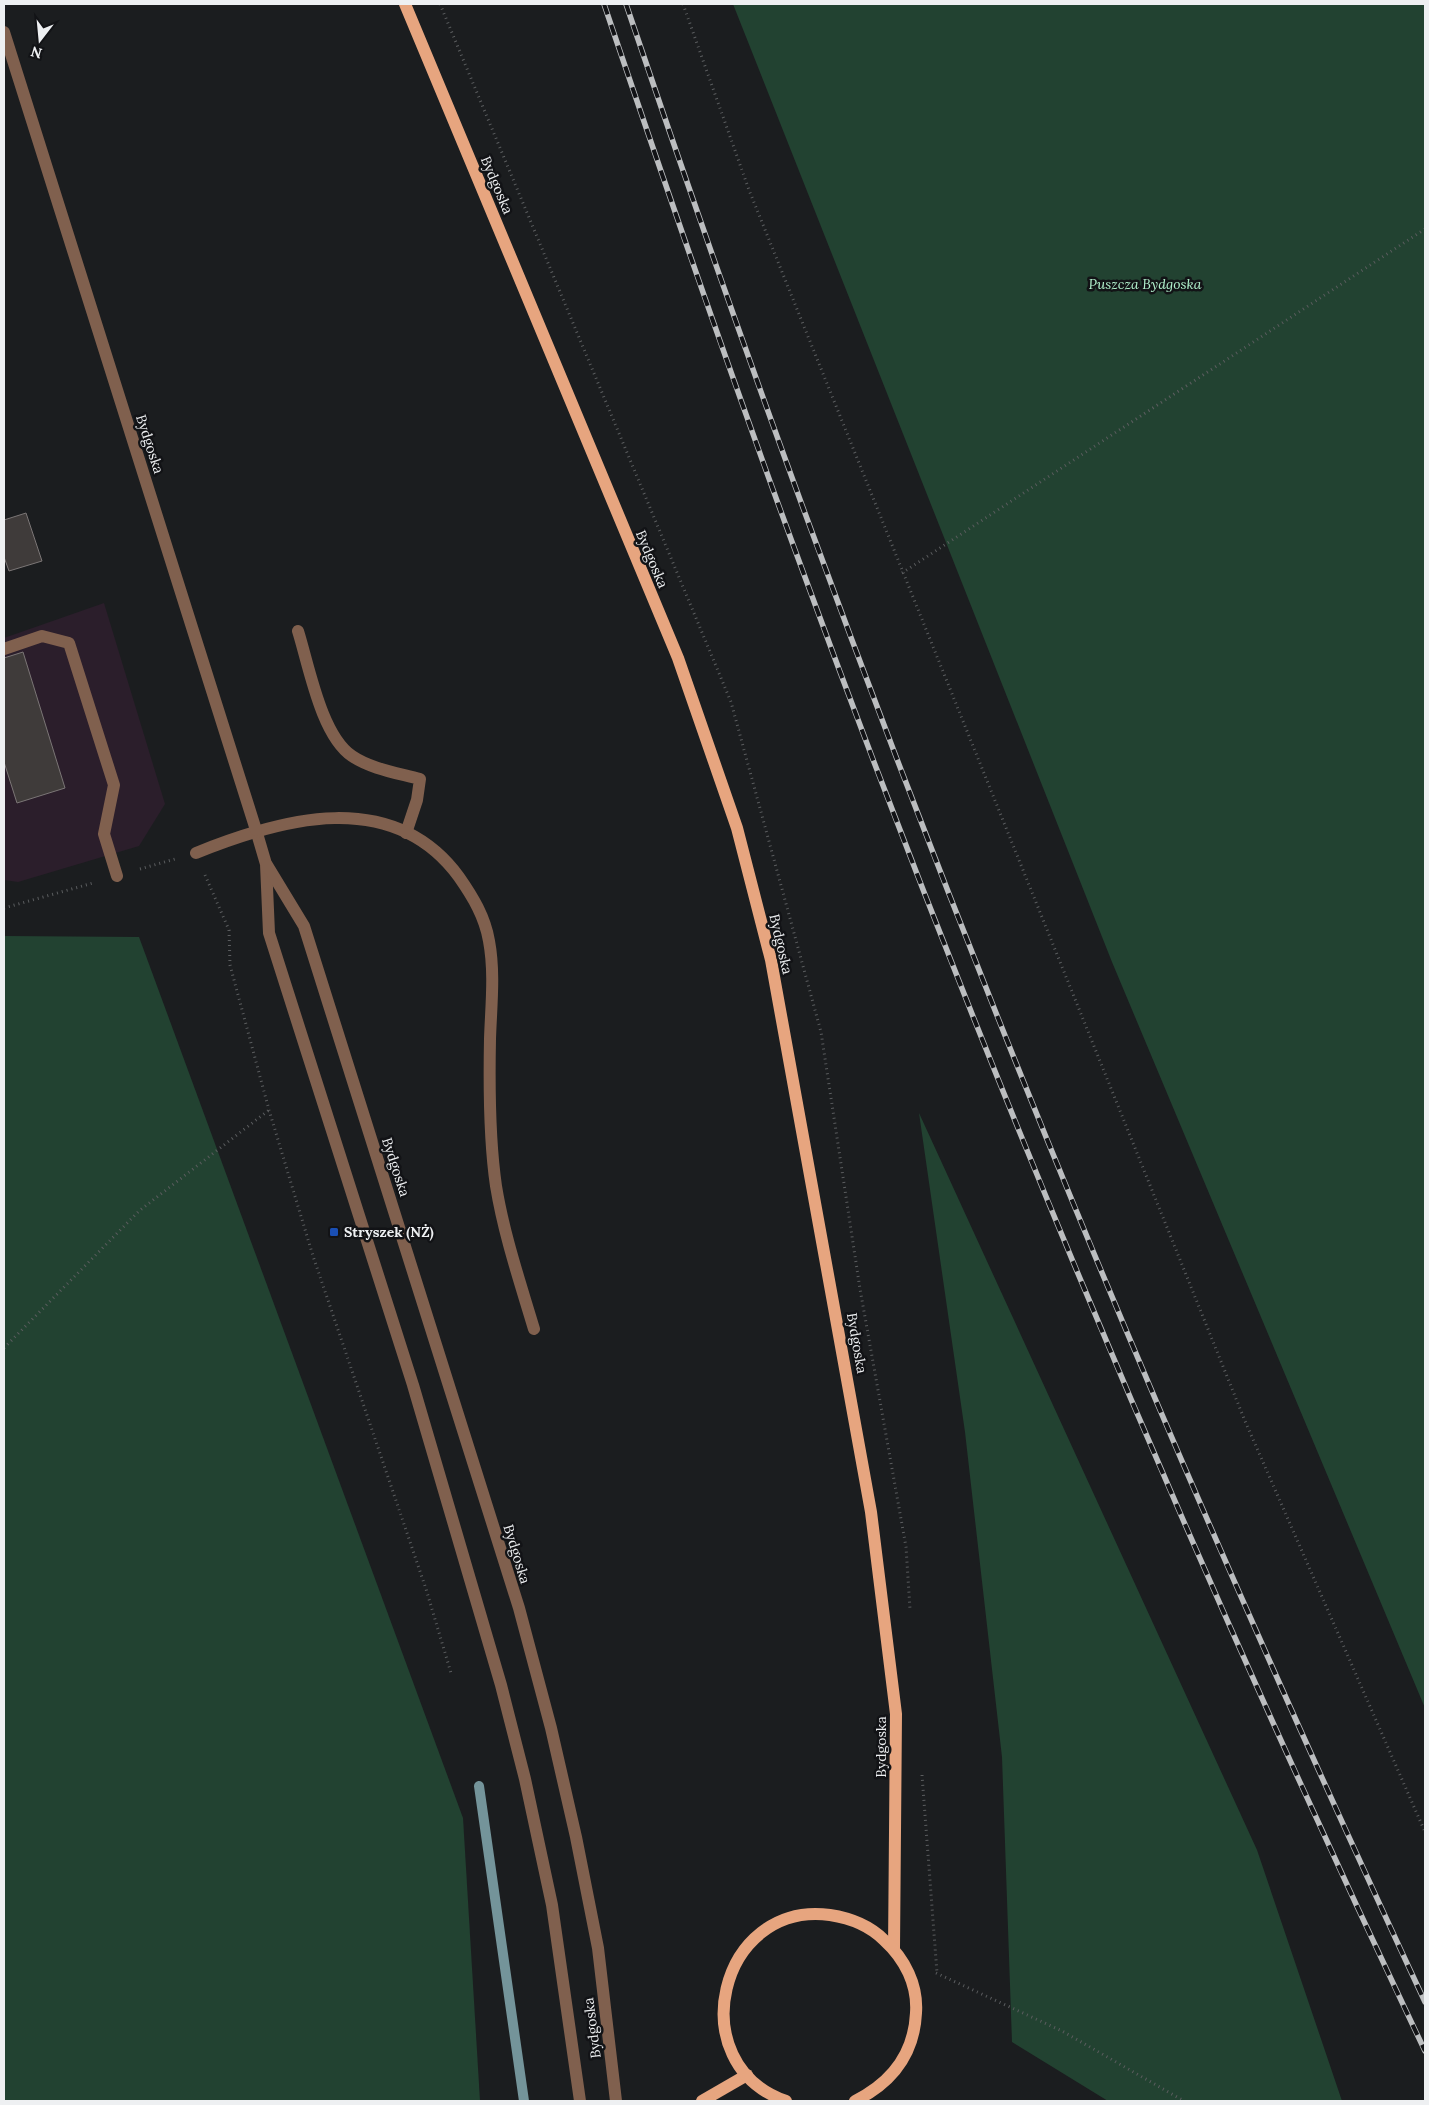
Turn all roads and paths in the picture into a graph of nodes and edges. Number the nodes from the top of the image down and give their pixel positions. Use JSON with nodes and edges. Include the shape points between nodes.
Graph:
{"nodes":[{"id":1,"x":405,"y":4,"type":"edge"},
{"id":2,"x":683,"y":4,"type":"edge"},
{"id":3,"x":4,"y":32,"type":"edge"},
{"id":4,"x":1425,"y":229,"type":"edge"},
{"id":5,"x":902,"y":573,"type":"junction"},
{"id":6,"x":298,"y":631,"type":"dead end"},
{"id":7,"x":4,"y":649,"type":"edge"},
{"id":8,"x":256,"y":830,"type":"junction"},
{"id":9,"x":406,"y":832,"type":"junction"},
{"id":10,"x":196,"y":853,"type":"joint"},
{"id":11,"x":266,"y":864,"type":"junction"},
{"id":12,"x":117,"y":876,"type":"dead end"},
{"id":13,"x":269,"y":1110,"type":"junction"},
{"id":14,"x":534,"y":1329,"type":"dead end"},
{"id":15,"x":4,"y":1348,"type":"edge"},
{"id":16,"x":451,"y":1673,"type":"dead end"},
{"id":17,"x":1425,"y":1832,"type":"edge"},
{"id":18,"x":894,"y":1949,"type":"junction"},
{"id":19,"x":937,"y":1974,"type":"dead end"},
{"id":20,"x":747,"y":2075,"type":"junction"},
{"id":21,"x":580,"y":2101,"type":"edge"},
{"id":22,"x":616,"y":2101,"type":"edge"},
{"id":23,"x":702,"y":2101,"type":"edge"},
{"id":24,"x":786,"y":2101,"type":"edge"},
{"id":25,"x":855,"y":2101,"type":"edge"},
{"id":26,"x":1184,"y":2101,"type":"edge"}],
"edges":[{"from":1,"to":18,"type":"main road","name":"Bydgoska","via":[[678,658],[737,828],[771,960],[871,1512],[894,1694]]},
{"from":2,"to":5,"type":"path","via":[[749,190]]},
{"from":3,"to":8,"type":"street","name":"Bydgoska"},
{"from":4,"to":5,"type":"path"},
{"from":5,"to":17,"type":"path","via":[[1246,1421]]},
{"from":6,"to":9,"type":"street","via":[[327,727],[341,747],[366,763],[420,779]]},
{"from":7,"to":12,"type":"street","via":[[42,636],[69,643],[114,785],[104,834]]},
{"from":8,"to":9,"type":"street","via":[[320,818],[362,818]]},
{"from":8,"to":10,"type":"street"},
{"from":8,"to":11,"type":"street","name":"Bydgoska"},
{"from":9,"to":14,"type":"street","via":[[454,870],[473,896],[486,926],[491,966],[489,1092],[496,1186],[512,1259]]},
{"from":10,"to":13,"type":"path","via":[[228,930],[230,965]]},
{"from":11,"to":21,"type":"street","name":"Bydgoska","via":[[269,934],[413,1385],[525,1778],[552,1905]]},
{"from":11,"to":22,"type":"street","name":"Bydgoska","via":[[304,926],[521,1617],[551,1728],[598,1948]]},
{"from":13,"to":15,"type":"path","via":[[140,1211]]},
{"from":13,"to":16,"type":"path"},
{"from":18,"to":20,"type":"main road","via":[[862,1924],[823,1914],[783,1922],[754,1940],[737,1961],[723,1999],[727,2039]]},
{"from":18,"to":25,"type":"main road","via":[[906,1966],[913,1986],[916,2026],[900,2065],[871,2093]]},
{"from":19,"to":26,"type":"path","via":[[1062,2031]]},
{"from":20,"to":23,"type":"main road"},
{"from":20,"to":24,"type":"main road","via":[[761,2088]]}]}
